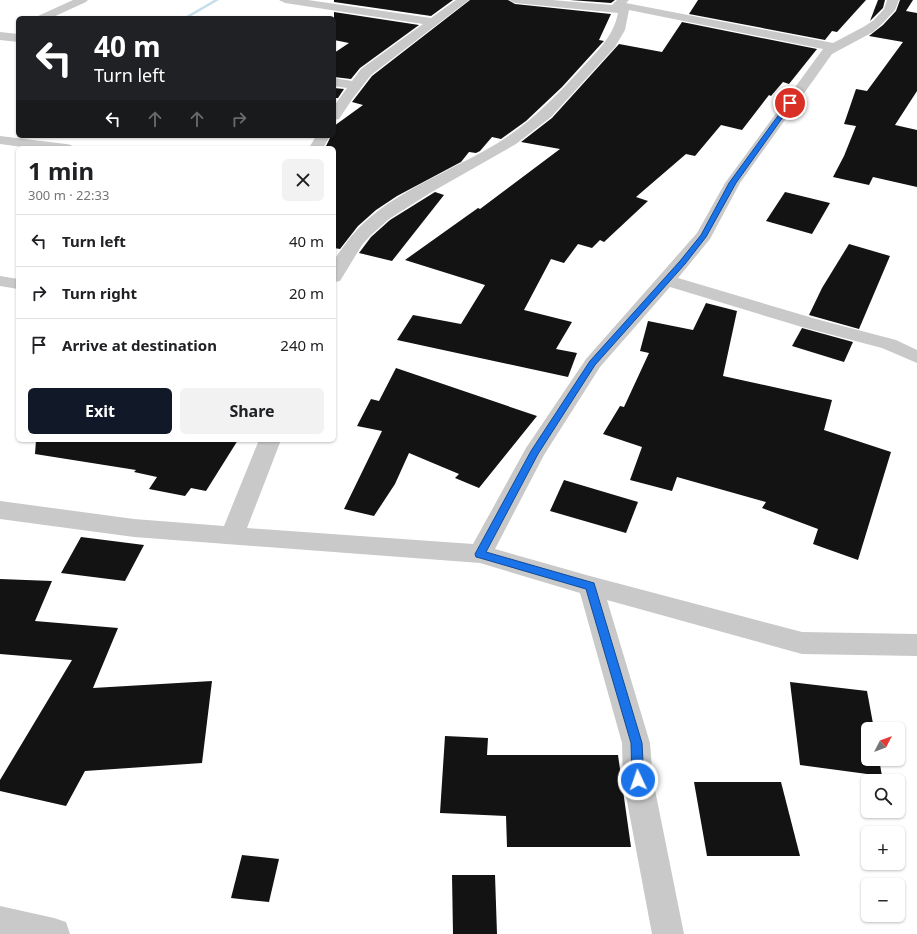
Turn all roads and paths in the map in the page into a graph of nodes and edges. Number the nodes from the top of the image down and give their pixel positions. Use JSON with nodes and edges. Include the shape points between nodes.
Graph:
{"nodes":[{"id":1,"x":82,"y":0,"type":"edge"},
{"id":2,"x":286,"y":0,"type":"edge"},
{"id":3,"x":463,"y":0,"type":"edge"},
{"id":4,"x":515,"y":0,"type":"edge"},
{"id":5,"x":893,"y":0,"type":"edge"},
{"id":6,"x":619,"y":4,"type":"edge"},
{"id":7,"x":46,"y":16,"type":"edge"},
{"id":8,"x":434,"y":22,"type":"junction"},
{"id":9,"x":16,"y":30,"type":"edge"},
{"id":10,"x":1,"y":36,"type":"edge"},
{"id":11,"x":16,"y":38,"type":"edge"},
{"id":12,"x":833,"y":47,"type":"junction"},
{"id":13,"x":336,"y":82,"type":"edge"},
{"id":14,"x":356,"y":85,"type":"junction"},
{"id":15,"x":336,"y":113,"type":"edge"},
{"id":16,"x":0,"y":140,"type":"edge"},
{"id":17,"x":50,"y":146,"type":"edge"},
{"id":18,"x":336,"y":274,"type":"edge"},
{"id":19,"x":666,"y":280,"type":"junction"},
{"id":20,"x":0,"y":281,"type":"edge"},
{"id":21,"x":16,"y":284,"type":"edge"},
{"id":22,"x":917,"y":357,"type":"edge"},
{"id":23,"x":269,"y":442,"type":"edge"},
{"id":24,"x":0,"y":510,"type":"edge"},
{"id":25,"x":232,"y":536,"type":"junction"},
{"id":26,"x":480,"y":554,"type":"junction"},
{"id":27,"x":590,"y":586,"type":"junction"},
{"id":28,"x":917,"y":645,"type":"edge"},
{"id":29,"x":0,"y":922,"type":"edge"},
{"id":30,"x":54,"y":934,"type":"edge"},
{"id":31,"x":668,"y":934,"type":"edge"}],
"edges":[{"from":1,"to":7,"type":"street"},
{"from":2,"to":8,"type":"street"},
{"from":3,"to":8,"type":"street"},
{"from":4,"to":6,"type":"street"},
{"from":5,"to":12,"type":"street","via":[[889,10],[878,22]]},
{"from":6,"to":12,"type":"street"},
{"from":6,"to":18,"type":"street","via":[[624,11],[614,41],[550,111],[531,127],[476,162],[396,206],[363,233]]},
{"from":8,"to":14,"type":"street","via":[[366,72]]},
{"from":9,"to":10,"type":"street"},
{"from":10,"to":11,"type":"street"},
{"from":12,"to":19,"type":"street","via":[[732,183],[704,235]]},
{"from":13,"to":14,"type":"street"},
{"from":14,"to":15,"type":"street"},
{"from":16,"to":17,"type":"street"},
{"from":19,"to":22,"type":"street","via":[[889,344]]},
{"from":19,"to":26,"type":"street","via":[[592,363],[534,453]]},
{"from":20,"to":21,"type":"street"},
{"from":23,"to":25,"type":"street"},
{"from":24,"to":25,"type":"street","via":[[134,528]]},
{"from":25,"to":26,"type":"street"},
{"from":26,"to":27,"type":"street"},
{"from":27,"to":28,"type":"street","via":[[802,643]]},
{"from":27,"to":31,"type":"street","via":[[636,743],[638,780]]},
{"from":29,"to":30,"type":"street"}]}
